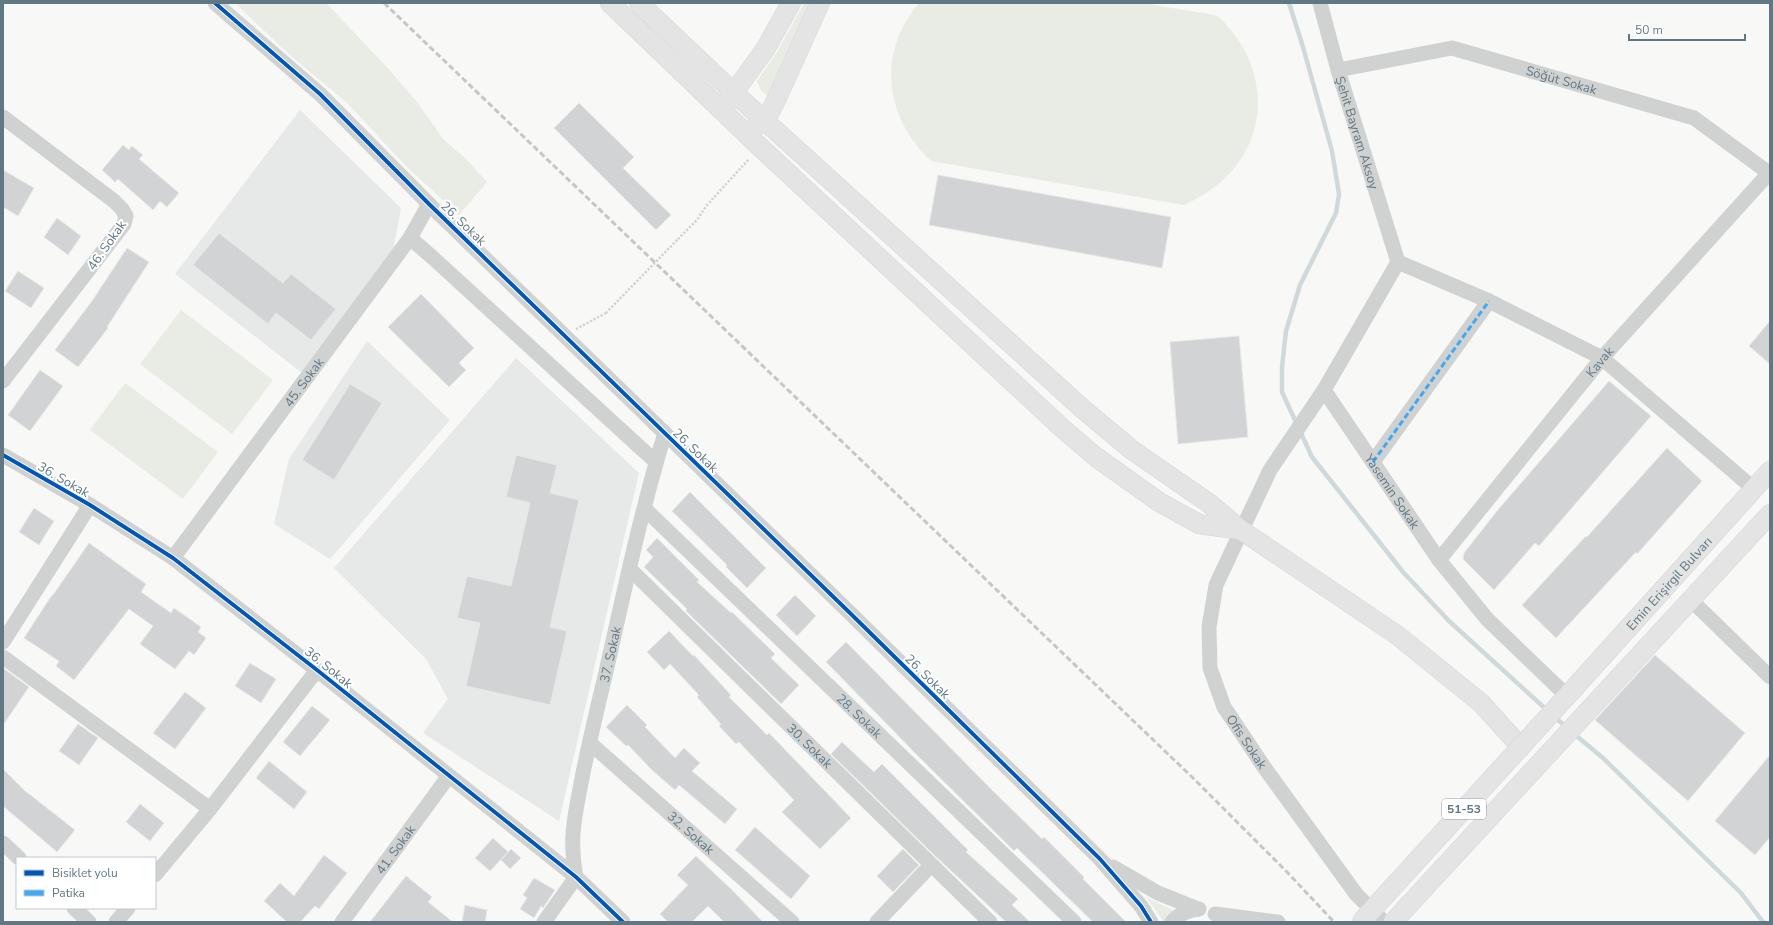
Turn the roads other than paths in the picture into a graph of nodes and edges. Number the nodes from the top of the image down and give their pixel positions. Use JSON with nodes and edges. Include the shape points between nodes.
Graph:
{"nodes":[{"id":1,"x":215,"y":3,"type":"edge"},
{"id":2,"x":610,"y":3,"type":"edge"},
{"id":3,"x":639,"y":3,"type":"edge"},
{"id":4,"x":791,"y":3,"type":"edge"},
{"id":5,"x":820,"y":3,"type":"edge"},
{"id":6,"x":1320,"y":3,"type":"edge"},
{"id":7,"x":1338,"y":70,"type":"junction"},
{"id":8,"x":734,"y":92,"type":"junction"},
{"id":9,"x":3,"y":117,"type":"edge"},
{"id":10,"x":766,"y":120,"type":"junction"},
{"id":11,"x":735,"y":123,"type":"junction"},
{"id":12,"x":1769,"y":173,"type":"edge"},
{"id":13,"x":429,"y":204,"type":"junction"},
{"id":14,"x":410,"y":238,"type":"junction"},
{"id":15,"x":1398,"y":262,"type":"junction"},
{"id":16,"x":1489,"y":301,"type":"junction"},
{"id":17,"x":1602,"y":358,"type":"junction"},
{"id":18,"x":3,"y":381,"type":"edge"},
{"id":19,"x":1324,"y":390,"type":"junction"},
{"id":20,"x":665,"y":433,"type":"junction"},
{"id":21,"x":3,"y":455,"type":"edge"},
{"id":22,"x":656,"y":462,"type":"junction"},
{"id":23,"x":1373,"y":462,"type":"junction"},
{"id":24,"x":1770,"y":471,"type":"edge"},
{"id":25,"x":1754,"y":489,"type":"junction"},
{"id":26,"x":90,"y":505,"type":"junction"},
{"id":27,"x":645,"y":509,"type":"junction"},
{"id":28,"x":1770,"y":514,"type":"edge"},
{"id":29,"x":1241,"y":530,"type":"junction"},
{"id":30,"x":173,"y":558,"type":"junction"},
{"id":31,"x":1439,"y":560,"type":"junction"},
{"id":32,"x":630,"y":569,"type":"junction"},
{"id":33,"x":1691,"y":600,"type":"junction"},
{"id":34,"x":3,"y":642,"type":"edge"},
{"id":35,"x":3,"y":657,"type":"edge"},
{"id":36,"x":317,"y":670,"type":"junction"},
{"id":37,"x":1770,"y":677,"type":"edge"},
{"id":38,"x":1567,"y":696,"type":"junction"},
{"id":39,"x":590,"y":743,"type":"junction"},
{"id":40,"x":1521,"y":747,"type":"junction"},
{"id":41,"x":448,"y":777,"type":"junction"},
{"id":42,"x":210,"y":809,"type":"junction"},
{"id":43,"x":3,"y":843,"type":"edge"},
{"id":44,"x":18,"y":857,"type":"edge"},
{"id":45,"x":1100,"y":859,"type":"junction"},
{"id":46,"x":931,"y":864,"type":"junction"},
{"id":47,"x":156,"y":874,"type":"edge"},
{"id":48,"x":576,"y":878,"type":"junction"},
{"id":49,"x":75,"y":909,"type":"edge"},
{"id":50,"x":127,"y":909,"type":"edge"},
{"id":51,"x":1198,"y":909,"type":"junction"},
{"id":52,"x":1219,"y":918,"type":"edge"},
{"id":53,"x":89,"y":922,"type":"edge"},
{"id":54,"x":116,"y":922,"type":"edge"},
{"id":55,"x":342,"y":922,"type":"edge"},
{"id":56,"x":544,"y":922,"type":"edge"},
{"id":57,"x":623,"y":922,"type":"edge"},
{"id":58,"x":792,"y":922,"type":"edge"},
{"id":59,"x":877,"y":922,"type":"edge"},
{"id":60,"x":990,"y":922,"type":"edge"},
{"id":61,"x":1074,"y":922,"type":"edge"},
{"id":62,"x":1151,"y":922,"type":"edge"},
{"id":63,"x":1172,"y":922,"type":"edge"},
{"id":64,"x":1278,"y":922,"type":"edge"},
{"id":65,"x":1361,"y":922,"type":"edge"},
{"id":66,"x":1384,"y":922,"type":"edge"},
{"id":67,"x":1394,"y":922,"type":"edge"}],
"edges":[{"from":1,"to":13,"type":"street","name":"26. Sokak","via":[[304,79]]},
{"from":2,"to":11,"type":"main road"},
{"from":3,"to":8,"type":"main road"},
{"from":4,"to":8,"type":"main road","via":[[766,48]]},
{"from":5,"to":10,"type":"main road"},
{"from":6,"to":7,"type":"street","name":"Şehit Bayram Aksoy"},
{"from":7,"to":12,"type":"street","name":"Söğüt Sokak","via":[[1452,48],[1694,118]]},
{"from":7,"to":15,"type":"street","name":"Şehit Bayram Aksoy"},
{"from":8,"to":10,"type":"main road"},
{"from":8,"to":11,"type":"main road","via":[[726,107]]},
{"from":9,"to":18,"type":"street","name":"46. Sokak","via":[[114,201],[126,216],[124,224]]},
{"from":10,"to":11,"type":"main road","via":[[753,127]]},
{"from":10,"to":29,"type":"main road","via":[[1090,415],[1132,450],[1210,504]]},
{"from":11,"to":29,"type":"main road","via":[[1096,457],[1159,502],[1199,524]]},
{"from":12,"to":17,"type":"street","name":"Kavak"},
{"from":13,"to":14,"type":"street","name":"45. Sokak"},
{"from":13,"to":20,"type":"street","name":"26. Sokak"},
{"from":14,"to":22,"type":"street"},
{"from":14,"to":30,"type":"street","name":"45. Sokak"},
{"from":15,"to":16,"type":"street"},
{"from":15,"to":19,"type":"street"},
{"from":16,"to":17,"type":"street"},
{"from":16,"to":23,"type":"street"},
{"from":17,"to":25,"type":"street"},
{"from":17,"to":31,"type":"street","name":"Kavak"},
{"from":19,"to":23,"type":"street","name":"Yasemin Sokak"},
{"from":19,"to":29,"type":"street","name":"Ofis Sokak","via":[[1270,470]]},
{"from":20,"to":22,"type":"street","name":"37. Sokak"},
{"from":20,"to":45,"type":"street","name":"26. Sokak"},
{"from":21,"to":26,"type":"street","name":"36. Sokak"},
{"from":22,"to":27,"type":"street","name":"37. Sokak"},
{"from":23,"to":31,"type":"street","name":"Yasemin Sokak"},
{"from":24,"to":25,"type":"main road","name":"Emin Erişirgil Bulvarı","number":"51-53"},
{"from":25,"to":38,"type":"main road","name":"Emin Erişirgil Bulvarı","number":"51-53"},
{"from":26,"to":30,"type":"street","name":"36. Sokak"},
{"from":26,"to":34,"type":"street"},
{"from":27,"to":32,"type":"street","name":"37. Sokak"},
{"from":27,"to":61,"type":"street","name":"28. Sokak"},
{"from":28,"to":33,"type":"main road","name":"Emin Erişirgil Bulvarı","number":"51-53"},
{"from":29,"to":40,"type":"main road","via":[[1397,635],[1481,703]]},
{"from":29,"to":66,"type":"street","name":"Ofis Sokak","via":[[1216,585],[1209,627],[1210,668],[1224,707],[1356,894]]},
{"from":30,"to":36,"type":"street","name":"36. Sokak"},
{"from":31,"to":38,"type":"street","name":"Yasemin Sokak","via":[[1487,619]]},
{"from":32,"to":39,"type":"street","name":"37. Sokak"},
{"from":32,"to":46,"type":"street","name":"30. Sokak"},
{"from":33,"to":37,"type":"street"},
{"from":33,"to":67,"type":"main road","name":"Emin Erişirgil Bulvarı","number":"51-53"},
{"from":35,"to":42,"type":"street"},
{"from":36,"to":41,"type":"street","name":"36. Sokak"},
{"from":36,"to":42,"type":"street"},
{"from":38,"to":40,"type":"main road","number":"51-53","bridge":true},
{"from":39,"to":48,"type":"street","name":"37. Sokak","via":[[573,825],[573,861]]},
{"from":39,"to":58,"type":"street","name":"32. Sokak"},
{"from":40,"to":65,"type":"main road","number":"51-53","bridge":true},
{"from":41,"to":48,"type":"street","name":"36. Sokak"},
{"from":41,"to":55,"type":"street","name":"41. Sokak"},
{"from":42,"to":47,"type":"street"},
{"from":43,"to":44,"type":"street"},
{"from":45,"to":51,"type":"street","name":"26. Sokak","via":[[1158,893]]},
{"from":45,"to":62,"type":"street","name":"26. Sokak","via":[[1141,906]]},
{"from":46,"to":59,"type":"street"},
{"from":46,"to":60,"type":"street","name":"30. Sokak"},
{"from":48,"to":56,"type":"street"},
{"from":48,"to":57,"type":"street","name":"36. Sokak"},
{"from":49,"to":53,"type":"street"},
{"from":50,"to":54,"type":"street"},
{"from":51,"to":52,"type":"street","name":"26. Sokak"},
{"from":51,"to":63,"type":"street","via":[[1180,914]]},
{"from":52,"to":64,"type":"street"}]}
